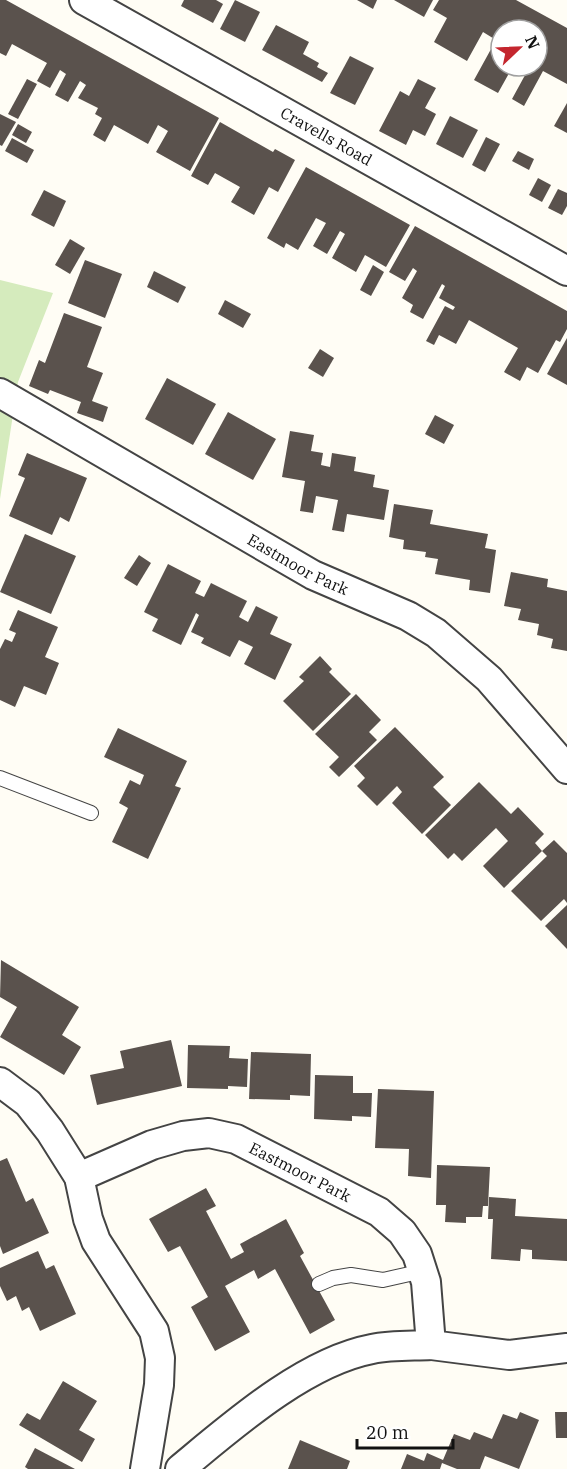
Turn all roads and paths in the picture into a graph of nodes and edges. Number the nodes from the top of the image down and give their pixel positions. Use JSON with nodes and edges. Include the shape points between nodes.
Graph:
{"nodes":[{"id":1,"x":84,"y":0,"type":"edge"},
{"id":2,"x":567,"y":271,"type":"edge"},
{"id":3,"x":0,"y":393,"type":"edge"},
{"id":4,"x":567,"y":769,"type":"edge"},
{"id":5,"x":0,"y":778,"type":"edge"},
{"id":6,"x":91,"y":813,"type":"dead end"},
{"id":7,"x":0,"y":1082,"type":"edge"},
{"id":8,"x":79,"y":1177,"type":"junction"},
{"id":9,"x":423,"y":1271,"type":"junction"},
{"id":10,"x":320,"y":1284,"type":"dead end"},
{"id":11,"x":431,"y":1345,"type":"junction"},
{"id":12,"x":567,"y":1348,"type":"edge"},
{"id":13,"x":145,"y":1469,"type":"edge"},
{"id":14,"x":180,"y":1469,"type":"edge"}],
"edges":[{"from":1,"to":2,"type":"street","name":"Cravells Road"},
{"from":3,"to":4,"type":"street","name":"Eastmoor Park","via":[[314,575],[408,616],[436,633],[489,680]]},
{"from":5,"to":6,"type":"lane"},
{"from":7,"to":8,"type":"street","via":[[28,1103]]},
{"from":8,"to":9,"type":"street","name":"Eastmoor Park","via":[[152,1144],[183,1136],[209,1133],[236,1139],[379,1212],[402,1232]]},
{"from":8,"to":13,"type":"street","via":[[96,1241],[154,1331],[160,1358],[159,1385]]},
{"from":9,"to":10,"type":"lane","via":[[383,1280],[351,1275]]},
{"from":9,"to":11,"type":"street","name":"Eastmoor Park"},
{"from":11,"to":12,"type":"street","via":[[509,1355]]},
{"from":11,"to":14,"type":"street","via":[[373,1349],[311,1371],[236,1422]]}]}
